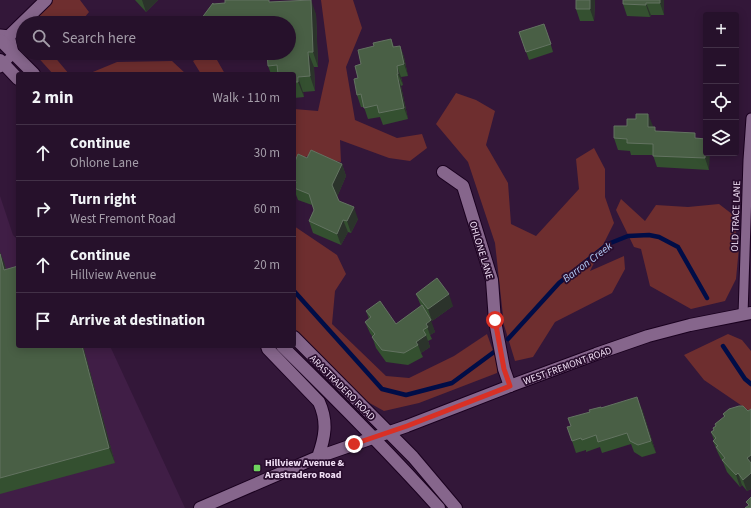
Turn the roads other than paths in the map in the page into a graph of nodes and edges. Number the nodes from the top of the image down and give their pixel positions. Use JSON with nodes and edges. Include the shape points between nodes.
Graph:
{"nodes":[{"id":1,"x":46,"y":0,"type":"edge"},
{"id":2,"x":27,"y":16,"type":"edge"},
{"id":3,"x":16,"y":25,"type":"edge"},
{"id":4,"x":3,"y":36,"type":"edge"},
{"id":5,"x":14,"y":53,"type":"joint"},
{"id":6,"x":21,"y":60,"type":"edge"},
{"id":7,"x":1,"y":64,"type":"edge"},
{"id":8,"x":32,"y":72,"type":"edge"},
{"id":9,"x":16,"y":77,"type":"edge"},
{"id":10,"x":751,"y":118,"type":"edge"},
{"id":11,"x":443,"y":172,"type":"dead end"},
{"id":12,"x":747,"y":314,"type":"edge"},
{"id":13,"x":296,"y":339,"type":"edge"},
{"id":14,"x":268,"y":348,"type":"edge"},
{"id":15,"x":284,"y":348,"type":"edge"},
{"id":16,"x":510,"y":386,"type":"junction"},
{"id":17,"x":388,"y":433,"type":"junction"},
{"id":18,"x":374,"y":438,"type":"junction"},
{"id":19,"x":318,"y":457,"type":"junction"},
{"id":20,"x":200,"y":508,"type":"edge"},
{"id":21,"x":439,"y":508,"type":"edge"},
{"id":22,"x":456,"y":508,"type":"edge"}],
"edges":[{"from":1,"to":2,"type":"street"},
{"from":3,"to":4,"type":"street"},
{"from":4,"to":5,"type":"street"},
{"from":5,"to":7,"type":"lane"},
{"from":6,"to":8,"type":"street"},
{"from":7,"to":9,"type":"street"},
{"from":10,"to":12,"type":"lane","name":"OLD TRACE LANE","via":[[748,160]]},
{"from":11,"to":16,"type":"street","name":"OHLONE LANE","via":[[463,186],[490,272],[497,334]]},
{"from":12,"to":16,"type":"street","name":"WEST FREMONT ROAD","via":[[648,336]]},
{"from":13,"to":17,"type":"street","name":"ARASTRADERO ROAD"},
{"from":14,"to":19,"type":"street","via":[[319,402],[324,412],[325,422]]},
{"from":15,"to":18,"type":"street","name":"ARASTRADERO ROAD"},
{"from":16,"to":17,"type":"street","name":"WEST FREMONT ROAD"},
{"from":17,"to":18,"type":"street","name":"WEST FREMONT ROAD"},
{"from":17,"to":22,"type":"street","name":"ARASTRADERO ROAD","via":[[413,457]]},
{"from":18,"to":19,"type":"street","name":"WEST FREMONT ROAD"},
{"from":18,"to":21,"type":"street","name":"ARASTRADERO ROAD"},
{"from":19,"to":20,"type":"street","name":"WEST FREMONT ROAD"}]}
